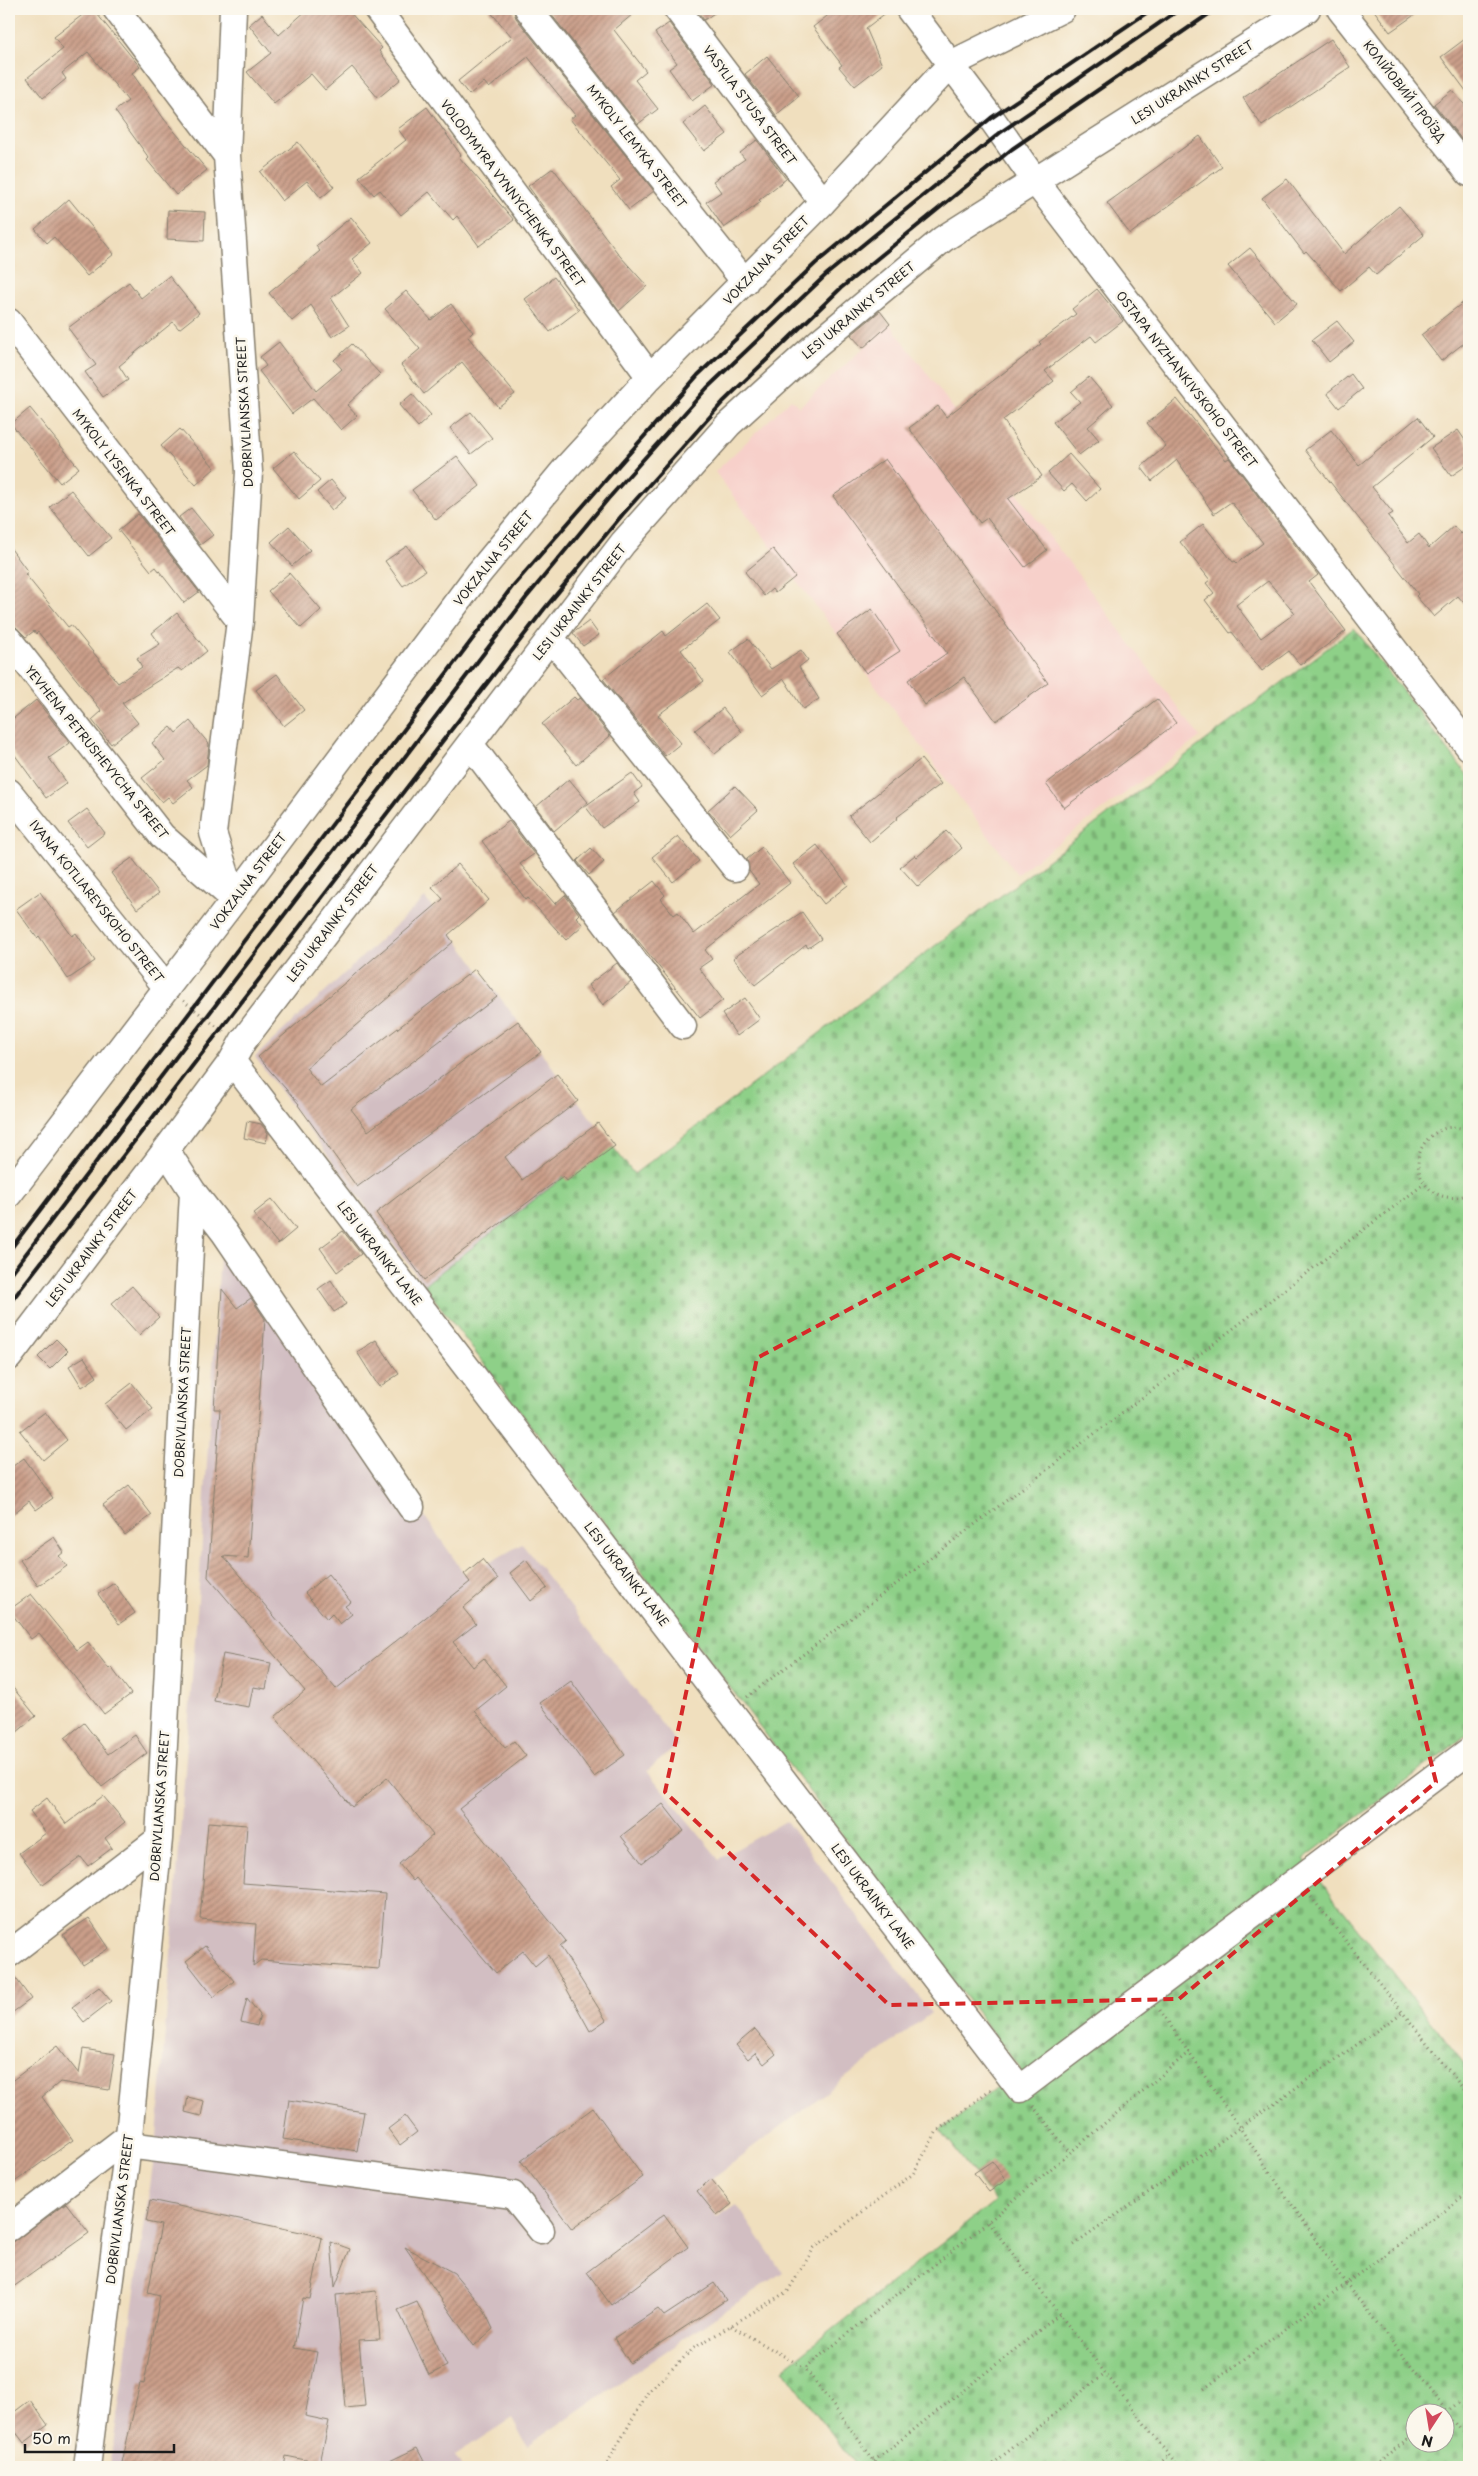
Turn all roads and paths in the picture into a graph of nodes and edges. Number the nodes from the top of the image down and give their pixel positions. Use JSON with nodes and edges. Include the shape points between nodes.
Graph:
{"nodes":[{"id":1,"x":116,"y":9,"type":"edge"},
{"id":2,"x":233,"y":9,"type":"edge"},
{"id":3,"x":377,"y":9,"type":"edge"},
{"id":4,"x":528,"y":9,"type":"edge"},
{"id":5,"x":677,"y":9,"type":"edge"},
{"id":6,"x":908,"y":9,"type":"edge"},
{"id":7,"x":1062,"y":9,"type":"edge"},
{"id":8,"x":1307,"y":9,"type":"edge"},
{"id":9,"x":1340,"y":9,"type":"edge"},
{"id":10,"x":951,"y":64,"type":"junction"},
{"id":11,"x":227,"y":156,"type":"junction"},
{"id":12,"x":1469,"y":173,"type":"edge"},
{"id":13,"x":1036,"y":182,"type":"junction"},
{"id":14,"x":823,"y":202,"type":"junction"},
{"id":15,"x":745,"y":282,"type":"junction"},
{"id":16,"x":9,"y":322,"type":"edge"},
{"id":17,"x":650,"y":377,"type":"junction"},
{"id":18,"x":240,"y":621,"type":"junction"},
{"id":19,"x":551,"y":638,"type":"junction"},
{"id":20,"x":9,"y":640,"type":"edge"},
{"id":21,"x":470,"y":744,"type":"junction"},
{"id":22,"x":1469,"y":747,"type":"edge"},
{"id":23,"x":9,"y":792,"type":"edge"},
{"id":24,"x":735,"y":868,"type":"dead end"},
{"id":25,"x":234,"y":900,"type":"junction"},
{"id":26,"x":167,"y":988,"type":"junction"},
{"id":27,"x":683,"y":1026,"type":"dead end"},
{"id":28,"x":237,"y":1051,"type":"junction"},
{"id":29,"x":1469,"y":1130,"type":"edge"},
{"id":30,"x":166,"y":1150,"type":"junction"},
{"id":31,"x":1424,"y":1184,"type":"junction"},
{"id":32,"x":193,"y":1192,"type":"junction"},
{"id":33,"x":9,"y":1194,"type":"edge"},
{"id":34,"x":1469,"y":1194,"type":"edge"},
{"id":35,"x":9,"y":1357,"type":"edge"},
{"id":36,"x":411,"y":1507,"type":"dead end"},
{"id":37,"x":731,"y":1710,"type":"junction"},
{"id":38,"x":1469,"y":1751,"type":"edge"},
{"id":39,"x":158,"y":1839,"type":"junction"},
{"id":40,"x":1298,"y":1881,"type":"junction"},
{"id":41,"x":9,"y":1954,"type":"edge"},
{"id":42,"x":1149,"y":1993,"type":"junction"},
{"id":43,"x":1403,"y":2012,"type":"junction"},
{"id":44,"x":1189,"y":2052,"type":"junction"},
{"id":45,"x":1014,"y":2081,"type":"junction"},
{"id":46,"x":1469,"y":2096,"type":"edge"},
{"id":47,"x":1240,"y":2128,"type":"junction"},
{"id":48,"x":128,"y":2140,"type":"junction"},
{"id":49,"x":1070,"y":2152,"type":"junction"},
{"id":50,"x":1469,"y":2192,"type":"edge"},
{"id":51,"x":988,"y":2222,"type":"junction"},
{"id":52,"x":9,"y":2228,"type":"edge"},
{"id":53,"x":541,"y":2230,"type":"dead end"},
{"id":54,"x":1074,"y":2245,"type":"dead end"},
{"id":55,"x":1346,"y":2284,"type":"junction"},
{"id":56,"x":1060,"y":2314,"type":"junction"},
{"id":57,"x":731,"y":2326,"type":"junction"},
{"id":58,"x":805,"y":2368,"type":"junction"},
{"id":59,"x":1105,"y":2373,"type":"junction"},
{"id":60,"x":1204,"y":2389,"type":"dead end"},
{"id":61,"x":1469,"y":2394,"type":"edge"},
{"id":62,"x":1440,"y":2404,"type":"edge"},
{"id":63,"x":1455,"y":2404,"type":"edge"},
{"id":64,"x":1456,"y":2424,"type":"edge"},
{"id":65,"x":1469,"y":2440,"type":"edge"},
{"id":66,"x":1406,"y":2441,"type":"edge"},
{"id":67,"x":1169,"y":2456,"type":"junction"},
{"id":68,"x":874,"y":2461,"type":"junction"},
{"id":69,"x":87,"y":2467,"type":"edge"},
{"id":70,"x":605,"y":2467,"type":"edge"},
{"id":71,"x":879,"y":2467,"type":"edge"},
{"id":72,"x":989,"y":2467,"type":"edge"},
{"id":73,"x":1154,"y":2467,"type":"edge"},
{"id":74,"x":1178,"y":2467,"type":"edge"},
{"id":75,"x":1370,"y":2467,"type":"edge"}],
"edges":[{"from":1,"to":11,"type":"street"},
{"from":2,"to":11,"type":"street","name":"DOBRIVLIANSKA STREET"},
{"from":3,"to":17,"type":"street","name":"VOLODYMYRA VYNNYCHENKA STREET"},
{"from":4,"to":15,"type":"street","name":"MYKOLY LEMYKA STREET"},
{"from":5,"to":14,"type":"street","name":"VASYLIA STUSA STREET"},
{"from":6,"to":10,"type":"street","name":"OSTAPA NYZHANKIVSKOHO STREET"},
{"from":7,"to":10,"type":"street","name":"VOKZALNA STREET"},
{"from":8,"to":13,"type":"street","name":"LESI UKRAINKY STREET"},
{"from":9,"to":12,"type":"street","name":"КОЛІЙОВИЙ ПРОЇЗД"},
{"from":10,"to":13,"type":"street","name":"OSTAPA NYZHANKIVSKOHO STREET"},
{"from":10,"to":14,"type":"street","name":"VOKZALNA STREET"},
{"from":11,"to":18,"type":"street","name":"DOBRIVLIANSKA STREET","via":[[250,472]]},
{"from":13,"to":19,"type":"street","name":"LESI UKRAINKY STREET","via":[[943,239],[728,425],[624,543]]},
{"from":13,"to":22,"type":"street","name":"OSTAPA NYZHANKIVSKOHO STREET"},
{"from":14,"to":15,"type":"street","name":"VOKZALNA STREET"},
{"from":15,"to":17,"type":"street","name":"VOKZALNA STREET"},
{"from":16,"to":18,"type":"street","name":"MYKOLY LYSENKA STREET"},
{"from":17,"to":25,"type":"street","name":"VOKZALNA STREET","via":[[566,468],[479,573]]},
{"from":18,"to":25,"type":"street","name":"DOBRIVLIANSKA STREET","via":[[212,833]]},
{"from":19,"to":21,"type":"street","name":"LESI UKRAINKY STREET"},
{"from":19,"to":24,"type":"street"},
{"from":20,"to":25,"type":"street","name":"YEVHENA PETRUSHEVYCHA STREET","via":[[162,836]]},
{"from":21,"to":27,"type":"street"},
{"from":21,"to":28,"type":"street","name":"LESI UKRAINKY STREET"},
{"from":23,"to":26,"type":"street","name":"IVANA KOTLIAREVSKOHO STREET"},
{"from":25,"to":26,"type":"street","name":"VOKZALNA STREET"},
{"from":26,"to":28,"type":"path","via":[[218,1030]]},
{"from":26,"to":33,"type":"street","name":"VOKZALNA STREET"},
{"from":28,"to":30,"type":"street","name":"LESI UKRAINKY STREET"},
{"from":28,"to":37,"type":"street","name":"LESI UKRAINKY LANE"},
{"from":29,"to":31,"type":"path","via":[[1448,1127],[1432,1134],[1420,1148],[1418,1166]]},
{"from":30,"to":32,"type":"street"},
{"from":30,"to":35,"type":"street","name":"LESI UKRAINKY STREET"},
{"from":31,"to":34,"type":"path","via":[[1439,1196],[1458,1199]]},
{"from":31,"to":37,"type":"path"},
{"from":32,"to":36,"type":"street","via":[[224,1232]]},
{"from":32,"to":39,"type":"street","name":"DOBRIVLIANSKA STREET"},
{"from":37,"to":45,"type":"street","name":"LESI UKRAINKY LANE"},
{"from":38,"to":40,"type":"street"},
{"from":39,"to":41,"type":"street"},
{"from":39,"to":48,"type":"street","name":"DOBRIVLIANSKA STREET"},
{"from":40,"to":42,"type":"street"},
{"from":40,"to":43,"type":"path"},
{"from":42,"to":44,"type":"path"},
{"from":42,"to":45,"type":"street"},
{"from":43,"to":46,"type":"path"},
{"from":43,"to":47,"type":"path"},
{"from":44,"to":47,"type":"path"},
{"from":44,"to":49,"type":"path"},
{"from":45,"to":49,"type":"path"},
{"from":45,"to":57,"type":"path","via":[[1000,2082],[937,2131],[913,2174],[814,2248],[788,2291]]},
{"from":47,"to":54,"type":"path"},
{"from":47,"to":55,"type":"path"},
{"from":48,"to":52,"type":"street"},
{"from":48,"to":53,"type":"street","via":[[512,2195]]},
{"from":48,"to":69,"type":"street","name":"DOBRIVLIANSKA STREET"},
{"from":49,"to":51,"type":"path"},
{"from":50,"to":55,"type":"path"},
{"from":51,"to":56,"type":"path"},
{"from":51,"to":58,"type":"path"},
{"from":55,"to":60,"type":"path"},
{"from":55,"to":62,"type":"path"},
{"from":56,"to":59,"type":"path"},
{"from":56,"to":68,"type":"path"},
{"from":57,"to":58,"type":"path"},
{"from":57,"to":70,"type":"path","via":[[694,2348],[648,2392]]},
{"from":58,"to":68,"type":"path"},
{"from":59,"to":67,"type":"path"},
{"from":59,"to":72,"type":"path"},
{"from":61,"to":63,"type":"path"},
{"from":64,"to":65,"type":"path"},
{"from":66,"to":75,"type":"path"},
{"from":67,"to":73,"type":"path"},
{"from":67,"to":74,"type":"path"},
{"from":68,"to":71,"type":"path"}]}
